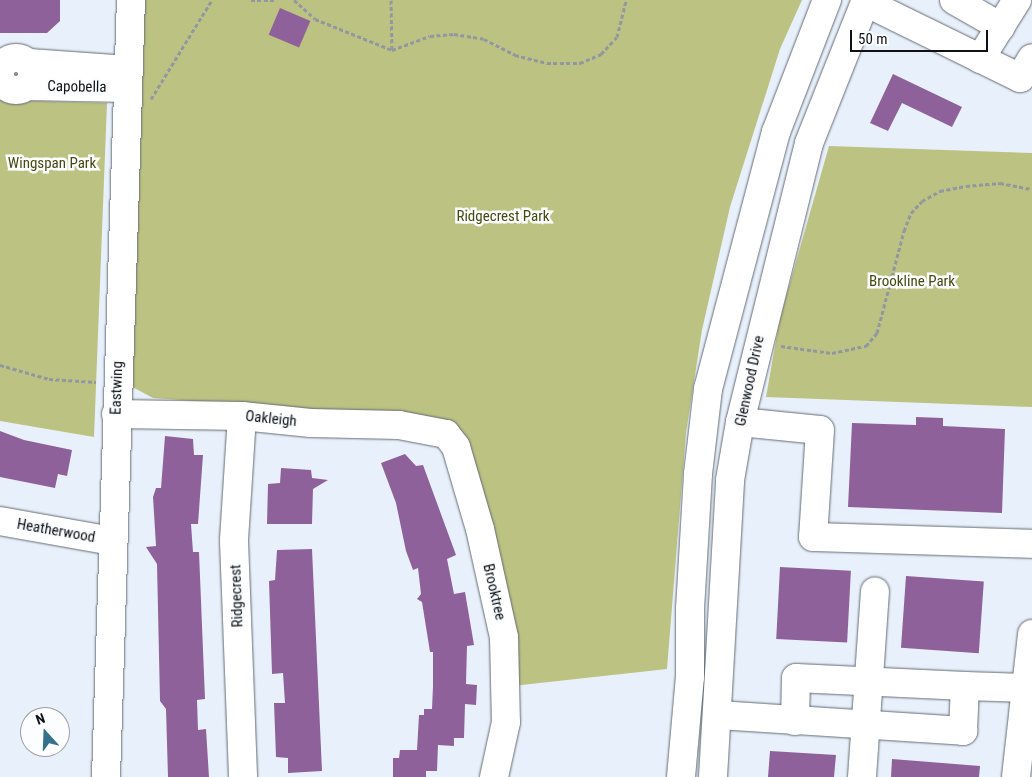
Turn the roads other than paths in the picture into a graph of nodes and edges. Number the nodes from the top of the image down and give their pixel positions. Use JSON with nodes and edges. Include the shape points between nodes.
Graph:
{"nodes":[{"id":1,"x":131,"y":0,"type":"edge"},
{"id":2,"x":827,"y":0,"type":"edge"},
{"id":3,"x":954,"y":0,"type":"edge"},
{"id":4,"x":1017,"y":0,"type":"edge"},
{"id":5,"x":865,"y":1,"type":"edge"},
{"id":6,"x":1000,"y":27,"type":"junction"},
{"id":7,"x":980,"y":59,"type":"junction"},
{"id":8,"x":11,"y":73,"type":"edge"},
{"id":9,"x":1028,"y":73,"type":"edge"},
{"id":10,"x":135,"y":87,"type":"junction"},
{"id":11,"x":116,"y":414,"type":"junction"},
{"id":12,"x":242,"y":416,"type":"junction"},
{"id":13,"x":740,"y":422,"type":"junction"},
{"id":14,"x":426,"y":429,"type":"joint"},
{"id":15,"x":0,"y":521,"type":"edge"},
{"id":16,"x":112,"y":541,"type":"junction"},
{"id":17,"x":1032,"y":544,"type":"edge"},
{"id":18,"x":875,"y":591,"type":"dead end"},
{"id":19,"x":1032,"y":634,"type":"edge"},
{"id":20,"x":868,"y":681,"type":"junction"},
{"id":21,"x":965,"y":686,"type":"junction"},
{"id":22,"x":1027,"y":700,"type":"edge"},
{"id":23,"x":718,"y":715,"type":"junction"},
{"id":24,"x":795,"y":721,"type":"junction"},
{"id":25,"x":866,"y":726,"type":"junction"},
{"id":26,"x":106,"y":777,"type":"edge"},
{"id":27,"x":243,"y":777,"type":"edge"},
{"id":28,"x":494,"y":777,"type":"edge"},
{"id":29,"x":681,"y":777,"type":"edge"},
{"id":30,"x":713,"y":777,"type":"edge"},
{"id":31,"x":862,"y":777,"type":"edge"},
{"id":32,"x":1016,"y":777,"type":"edge"}],
"edges":[{"from":1,"to":10,"type":"street","name":"Eastwing"},
{"from":2,"to":29,"type":"street","via":[[776,132],[708,389],[698,474],[690,609],[690,677]]},
{"from":3,"to":6,"type":"street"},
{"from":4,"to":6,"type":"street"},
{"from":5,"to":7,"type":"street"},
{"from":5,"to":13,"type":"street","name":"Glenwood Drive","via":[[809,142]]},
{"from":6,"to":7,"type":"street"},
{"from":7,"to":9,"type":"street"},
{"from":8,"to":10,"type":"street","name":"Capobella"},
{"from":10,"to":11,"type":"street","name":"Eastwing"},
{"from":11,"to":12,"type":"street","name":"Oakleigh"},
{"from":11,"to":16,"type":"street","name":"Eastwing"},
{"from":12,"to":14,"type":"street","name":"Oakleigh"},
{"from":12,"to":27,"type":"street","name":"Ridgecrest","via":[[234,541]]},
{"from":13,"to":17,"type":"street","via":[[820,430],[812,536]]},
{"from":13,"to":23,"type":"street","name":"Glenwood Drive","via":[[730,480]]},
{"from":14,"to":28,"type":"street","name":"Brooktree","via":[[446,434],[456,447],[480,529],[504,637],[506,722]]},
{"from":15,"to":16,"type":"street","name":"Heatherwood"},
{"from":16,"to":26,"type":"street","name":"Eastwing"},
{"from":18,"to":20,"type":"street"},
{"from":19,"to":22,"type":"street"},
{"from":20,"to":21,"type":"street"},
{"from":20,"to":24,"type":"street","via":[[796,678]]},
{"from":20,"to":25,"type":"street"},
{"from":21,"to":22,"type":"street"},
{"from":21,"to":25,"type":"street","via":[[962,731]]},
{"from":22,"to":32,"type":"street"},
{"from":23,"to":24,"type":"street"},
{"from":23,"to":30,"type":"street","name":"Glenwood Drive"},
{"from":24,"to":25,"type":"street"},
{"from":25,"to":31,"type":"street"}]}
